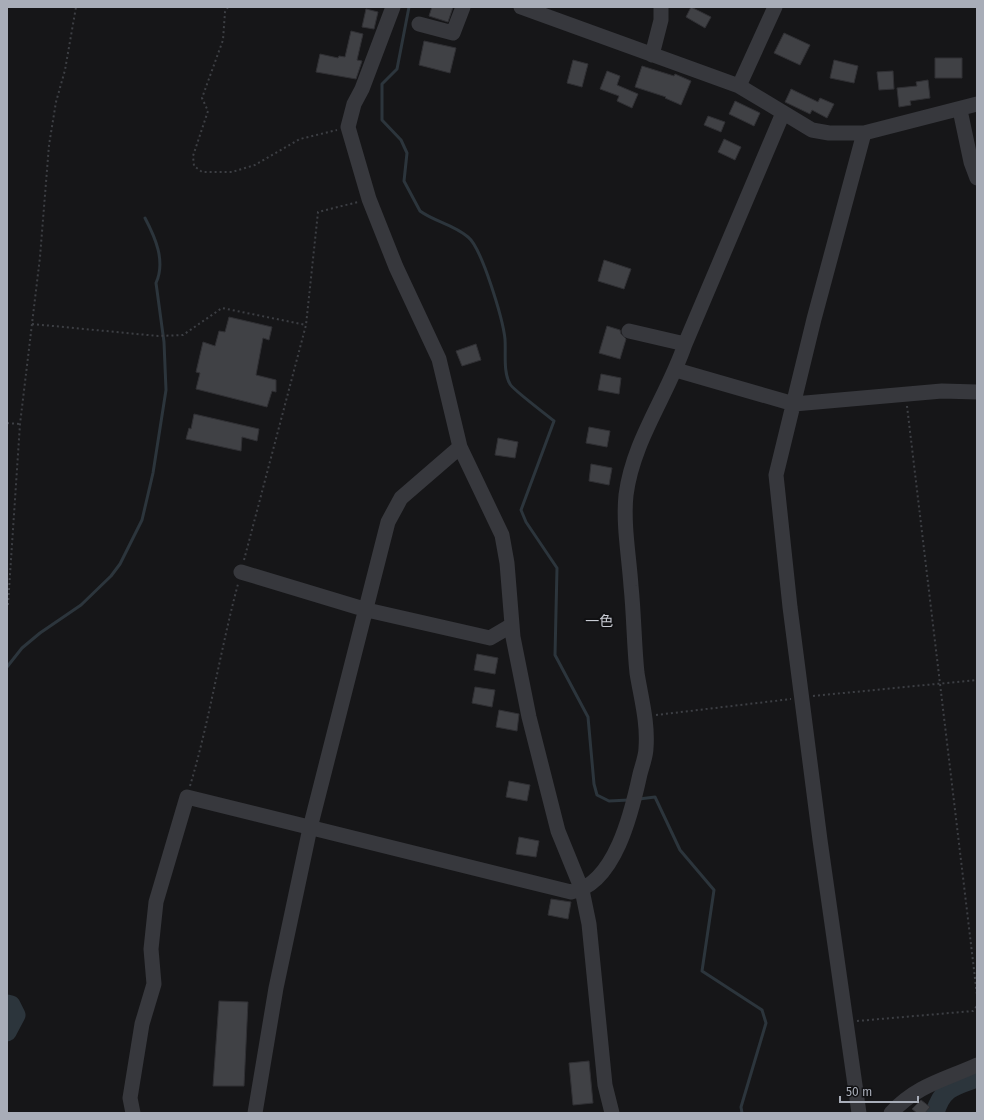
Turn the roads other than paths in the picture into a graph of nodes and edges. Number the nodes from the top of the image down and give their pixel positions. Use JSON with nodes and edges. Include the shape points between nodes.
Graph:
{"nodes":[{"id":1,"x":393,"y":7,"type":"edge"},
{"id":2,"x":463,"y":7,"type":"edge"},
{"id":3,"x":521,"y":7,"type":"edge"},
{"id":4,"x":661,"y":7,"type":"edge"},
{"id":5,"x":775,"y":7,"type":"edge"},
{"id":6,"x":419,"y":24,"type":"dead end"},
{"id":7,"x":652,"y":55,"type":"junction"},
{"id":8,"x":739,"y":86,"type":"junction"},
{"id":9,"x":977,"y":104,"type":"edge"},
{"id":10,"x":960,"y":110,"type":"junction"},
{"id":11,"x":783,"y":113,"type":"junction"},
{"id":12,"x":864,"y":133,"type":"junction"},
{"id":13,"x":977,"y":178,"type":"edge"},
{"id":14,"x":629,"y":331,"type":"dead end"},
{"id":15,"x":685,"y":344,"type":"junction"},
{"id":16,"x":676,"y":370,"type":"junction"},
{"id":17,"x":977,"y":392,"type":"edge"},
{"id":18,"x":794,"y":404,"type":"junction"},
{"id":19,"x":460,"y":447,"type":"junction"},
{"id":20,"x":241,"y":572,"type":"road end"},
{"id":21,"x":367,"y":610,"type":"junction"},
{"id":22,"x":512,"y":625,"type":"junction"},
{"id":23,"x":310,"y":828,"type":"junction"},
{"id":24,"x":582,"y":890,"type":"junction"},
{"id":25,"x":977,"y":1064,"type":"edge"},
{"id":26,"x":133,"y":1113,"type":"edge"},
{"id":27,"x":255,"y":1113,"type":"edge"},
{"id":28,"x":612,"y":1113,"type":"edge"},
{"id":29,"x":859,"y":1113,"type":"edge"},
{"id":30,"x":891,"y":1113,"type":"edge"}],
"edges":[{"from":1,"to":19,"type":"street","via":[[354,104],[348,127],[369,199],[396,267],[439,359]]},
{"from":2,"to":6,"type":"street","via":[[453,33]]},
{"from":3,"to":7,"type":"street"},
{"from":4,"to":7,"type":"street"},
{"from":5,"to":8,"type":"street"},
{"from":7,"to":8,"type":"street"},
{"from":8,"to":11,"type":"street"},
{"from":9,"to":10,"type":"street"},
{"from":10,"to":12,"type":"street"},
{"from":10,"to":13,"type":"street"},
{"from":11,"to":12,"type":"street","via":[[812,130],[828,133]]},
{"from":11,"to":15,"type":"street"},
{"from":12,"to":18,"type":"street"},
{"from":14,"to":15,"type":"street"},
{"from":15,"to":16,"type":"street"},
{"from":16,"to":18,"type":"street"},
{"from":16,"to":24,"type":"street","via":[[648,422],[631,472],[626,496],[637,672],[646,749],[632,810],[620,843],[606,869]]},
{"from":17,"to":18,"type":"street","via":[[906,393]]},
{"from":18,"to":29,"type":"street","via":[[776,475],[790,607]]},
{"from":19,"to":21,"type":"street","via":[[401,498],[388,522]]},
{"from":19,"to":22,"type":"street","via":[[502,535]]},
{"from":20,"to":21,"type":"street"},
{"from":21,"to":22,"type":"street","via":[[490,638]]},
{"from":21,"to":23,"type":"street"},
{"from":22,"to":24,"type":"street","via":[[526,702],[545,782],[558,831]]},
{"from":23,"to":24,"type":"street","via":[[571,892]]},
{"from":23,"to":26,"type":"street","via":[[187,797],[156,902],[151,949],[154,984],[142,1024],[132,1083],[130,1098]]},
{"from":23,"to":27,"type":"street","via":[[276,988]]},
{"from":24,"to":28,"type":"street","via":[[589,924],[605,1085]]},
{"from":25,"to":30,"type":"street","via":[[920,1089]]}]}
